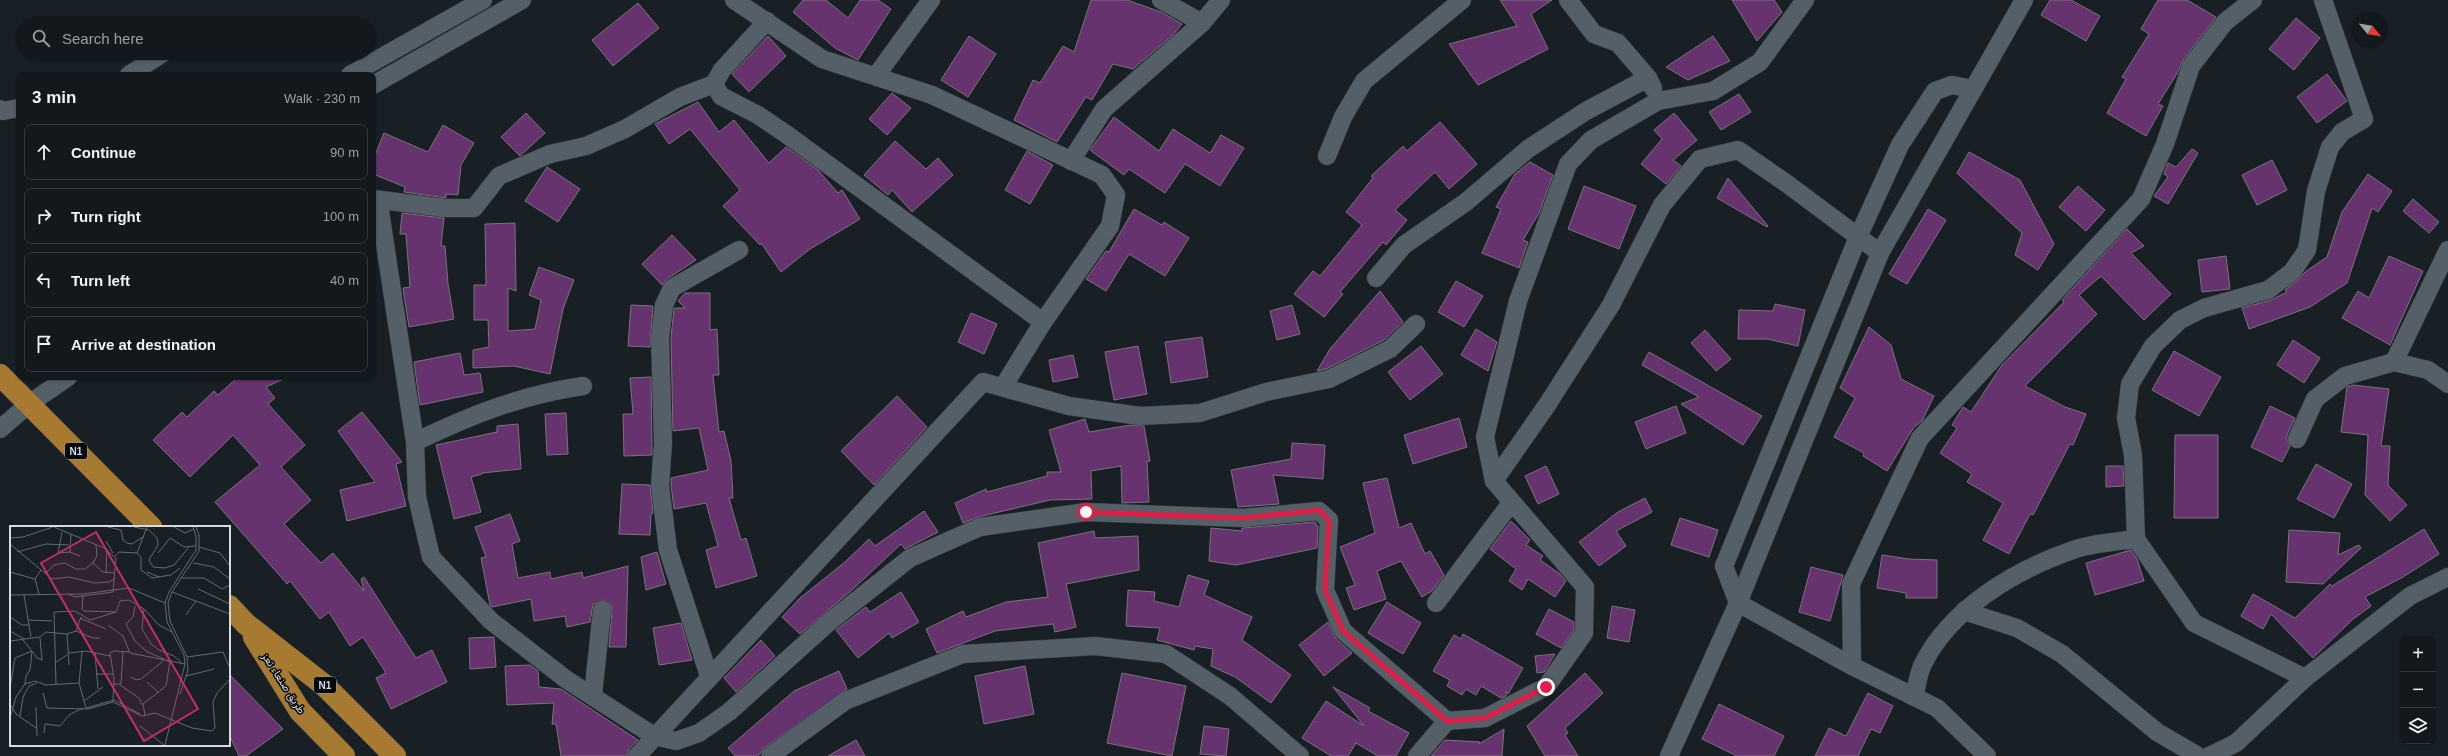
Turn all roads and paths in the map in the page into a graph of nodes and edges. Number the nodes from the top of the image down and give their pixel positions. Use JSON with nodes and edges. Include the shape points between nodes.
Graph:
{"nodes":[{"id":1,"x":483,"y":0,"type":"edge"},
{"id":2,"x":522,"y":0,"type":"edge"},
{"id":3,"x":734,"y":0,"type":"edge"},
{"id":4,"x":931,"y":0,"type":"edge"},
{"id":5,"x":1161,"y":0,"type":"edge"},
{"id":6,"x":1221,"y":0,"type":"edge"},
{"id":7,"x":1462,"y":0,"type":"edge"},
{"id":8,"x":1568,"y":0,"type":"edge"},
{"id":9,"x":1805,"y":0,"type":"edge"},
{"id":10,"x":2024,"y":0,"type":"edge"},
{"id":11,"x":2253,"y":0,"type":"edge"},
{"id":12,"x":2322,"y":0,"type":"edge"},
{"id":13,"x":767,"y":21,"type":"junction"},
{"id":14,"x":1202,"y":23,"type":"junction"},
{"id":15,"x":152,"y":60,"type":"edge"},
{"id":16,"x":134,"y":72,"type":"edge"},
{"id":17,"x":355,"y":72,"type":"edge"},
{"id":18,"x":876,"y":76,"type":"junction"},
{"id":19,"x":1648,"y":78,"type":"junction"},
{"id":20,"x":376,"y":83,"type":"edge"},
{"id":21,"x":714,"y":84,"type":"junction"},
{"id":22,"x":1973,"y":89,"type":"junction"},
{"id":23,"x":1658,"y":101,"type":"junction"},
{"id":24,"x":0,"y":109,"type":"edge"},
{"id":25,"x":16,"y":109,"type":"edge"},
{"id":26,"x":1327,"y":156,"type":"dead end"},
{"id":27,"x":1071,"y":161,"type":"junction"},
{"id":28,"x":376,"y":199,"type":"edge"},
{"id":29,"x":376,"y":204,"type":"edge"},
{"id":30,"x":1858,"y":237,"type":"junction"},
{"id":31,"x":738,"y":250,"type":"dead end"},
{"id":32,"x":2448,"y":250,"type":"edge"},
{"id":33,"x":1880,"y":253,"type":"junction"},
{"id":34,"x":1376,"y":278,"type":"dead end"},
{"id":35,"x":1043,"y":322,"type":"junction"},
{"id":36,"x":1416,"y":324,"type":"dead end"},
{"id":37,"x":2394,"y":362,"type":"junction"},
{"id":38,"x":0,"y":375,"type":"edge"},
{"id":39,"x":64,"y":380,"type":"edge"},
{"id":40,"x":2448,"y":384,"type":"edge"},
{"id":41,"x":583,"y":386,"type":"dead end"},
{"id":42,"x":1003,"y":387,"type":"junction"},
{"id":43,"x":29,"y":404,"type":"junction"},
{"id":44,"x":0,"y":429,"type":"edge"},
{"id":45,"x":2297,"y":440,"type":"dead end"},
{"id":46,"x":415,"y":442,"type":"junction"},
{"id":47,"x":1494,"y":481,"type":"junction"},
{"id":48,"x":1511,"y":503,"type":"junction"},
{"id":49,"x":150,"y":526,"type":"edge"},
{"id":50,"x":2136,"y":539,"type":"junction"},
{"id":51,"x":2448,"y":577,"type":"edge"},
{"id":52,"x":1436,"y":604,"type":"dead end"},
{"id":53,"x":1738,"y":604,"type":"junction"},
{"id":54,"x":230,"y":607,"type":"edge"},
{"id":55,"x":602,"y":610,"type":"dead end"},
{"id":56,"x":1964,"y":611,"type":"junction"},
{"id":57,"x":246,"y":624,"type":"junction"},
{"id":58,"x":1852,"y":666,"type":"junction"},
{"id":59,"x":709,"y":676,"type":"junction"},
{"id":60,"x":2305,"y":678,"type":"junction"},
{"id":61,"x":594,"y":695,"type":"junction"},
{"id":62,"x":1914,"y":697,"type":"junction"},
{"id":63,"x":1447,"y":721,"type":"junction"},
{"id":64,"x":654,"y":736,"type":"junction"},
{"id":65,"x":344,"y":756,"type":"edge"},
{"id":66,"x":395,"y":756,"type":"edge"},
{"id":67,"x":637,"y":756,"type":"edge"},
{"id":68,"x":770,"y":756,"type":"edge"},
{"id":69,"x":1300,"y":756,"type":"edge"},
{"id":70,"x":1417,"y":756,"type":"edge"},
{"id":71,"x":1669,"y":756,"type":"edge"},
{"id":72,"x":1987,"y":756,"type":"edge"},
{"id":73,"x":2198,"y":756,"type":"edge"},
{"id":74,"x":2209,"y":756,"type":"edge"}],
"edges":[{"from":1,"to":17,"type":"street"},
{"from":2,"to":20,"type":"street"},
{"from":3,"to":13,"type":"street"},
{"from":4,"to":18,"type":"street"},
{"from":5,"to":14,"type":"street"},
{"from":6,"to":14,"type":"street"},
{"from":7,"to":26,"type":"street","via":[[1364,81],[1343,117]]},
{"from":8,"to":19,"type":"street","via":[[1594,34],[1618,43]]},
{"from":9,"to":23,"type":"street","via":[[1760,62],[1713,91]]},
{"from":10,"to":22,"type":"street"},
{"from":11,"to":58,"type":"street","via":[[2225,22],[2191,66],[2165,144],[2141,199],[1920,438],[1851,584]]},
{"from":12,"to":50,"type":"street","via":[[2364,119],[2342,132],[2330,148],[2316,191],[2307,250],[2292,272],[2268,290],[2204,308],[2180,320],[2153,346],[2130,384],[2126,418],[2133,455]]},
{"from":13,"to":18,"type":"street","via":[[822,59]]},
{"from":13,"to":21,"type":"street","via":[[722,70]]},
{"from":14,"to":27,"type":"street","via":[[1104,109]]},
{"from":15,"to":16,"type":"street"},
{"from":18,"to":27,"type":"street","via":[[932,95]]},
{"from":19,"to":23,"type":"street"},
{"from":19,"to":34,"type":"street","via":[[1586,111],[1528,149],[1466,202],[1404,245]]},
{"from":21,"to":28,"type":"street","via":[[680,98],[625,129],[586,146],[550,154],[499,176],[474,208],[445,208]]},
{"from":21,"to":35,"type":"street","via":[[721,96],[758,115],[786,134]]},
{"from":22,"to":30,"type":"street","via":[[1952,85],[1935,91],[1900,145]]},
{"from":22,"to":33,"type":"street"},
{"from":23,"to":47,"type":"street","via":[[1591,140],[1568,164],[1518,301],[1485,437]]},
{"from":24,"to":25,"type":"street","via":[[3,111]]},
{"from":27,"to":35,"type":"street","via":[[1102,175],[1116,195],[1110,226]]},
{"from":29,"to":46,"type":"street","via":[[380,211]]},
{"from":30,"to":33,"type":"street"},
{"from":30,"to":47,"type":"street","via":[[1738,150],[1700,159],[1662,205],[1611,305],[1547,405]]},
{"from":30,"to":53,"type":"street","via":[[1724,566]]},
{"from":31,"to":59,"type":"street","via":[[672,288],[664,306],[660,338],[664,443],[660,485],[668,550]]},
{"from":32,"to":37,"type":"street"},
{"from":33,"to":53,"type":"street"},
{"from":35,"to":42,"type":"street"},
{"from":36,"to":42,"type":"street","via":[[1390,349],[1328,378],[1266,392],[1200,413],[1140,416],[1069,406]]},
{"from":37,"to":40,"type":"street","via":[[2428,370]]},
{"from":37,"to":45,"type":"street","via":[[2345,376],[2316,399]]},
{"from":38,"to":43,"type":"highway","number":"N1"},
{"from":39,"to":43,"type":"street"},
{"from":41,"to":46,"type":"street","via":[[546,391],[472,414]]},
{"from":42,"to":59,"type":"street","via":[[983,382]]},
{"from":43,"to":44,"type":"street"},
{"from":43,"to":49,"type":"highway","number":"N1"},
{"from":46,"to":61,"type":"street","via":[[418,497],[431,557],[491,621],[567,680]]},
{"from":47,"to":48,"type":"street"},
{"from":48,"to":52,"type":"street"},
{"from":48,"to":63,"type":"street","via":[[1585,587],[1584,633],[1546,687],[1485,718]]},
{"from":50,"to":56,"type":"street","via":[[2074,549],[2027,570],[1994,589]]},
{"from":50,"to":60,"type":"street","via":[[2194,624]]},
{"from":51,"to":60,"type":"street","via":[[2410,596]]},
{"from":53,"to":58,"type":"street"},
{"from":53,"to":71,"type":"street"},
{"from":54,"to":57,"type":"highway","name":"طريق صنعاء تعز","number":"N1"},
{"from":55,"to":61,"type":"street"},
{"from":56,"to":62,"type":"street","via":[[1943,633],[1923,665]]},
{"from":56,"to":73,"type":"street","via":[[2017,628],[2062,654],[2157,732]]},
{"from":57,"to":65,"type":"highway","name":"طريق صنعاء تعز","number":"N1","via":[[300,711]]},
{"from":57,"to":66,"type":"highway","name":"طريق صنعاء تعز","number":"N1","via":[[324,685]]},
{"from":58,"to":62,"type":"street"},
{"from":59,"to":64,"type":"street"},
{"from":60,"to":74,"type":"street","via":[[2236,743]]},
{"from":61,"to":64,"type":"street"},
{"from":62,"to":72,"type":"street","via":[[1937,708]]},
{"from":63,"to":64,"type":"street","via":[[1343,631],[1325,590],[1329,520],[1319,510],[1243,518],[1086,512],[980,527],[910,558],[828,623],[729,712],[699,734],[676,742]]},
{"from":63,"to":70,"type":"street"},
{"from":64,"to":67,"type":"street"},
{"from":68,"to":69,"type":"street","via":[[845,701],[963,654],[1095,646],[1166,654],[1230,696]]}]}
